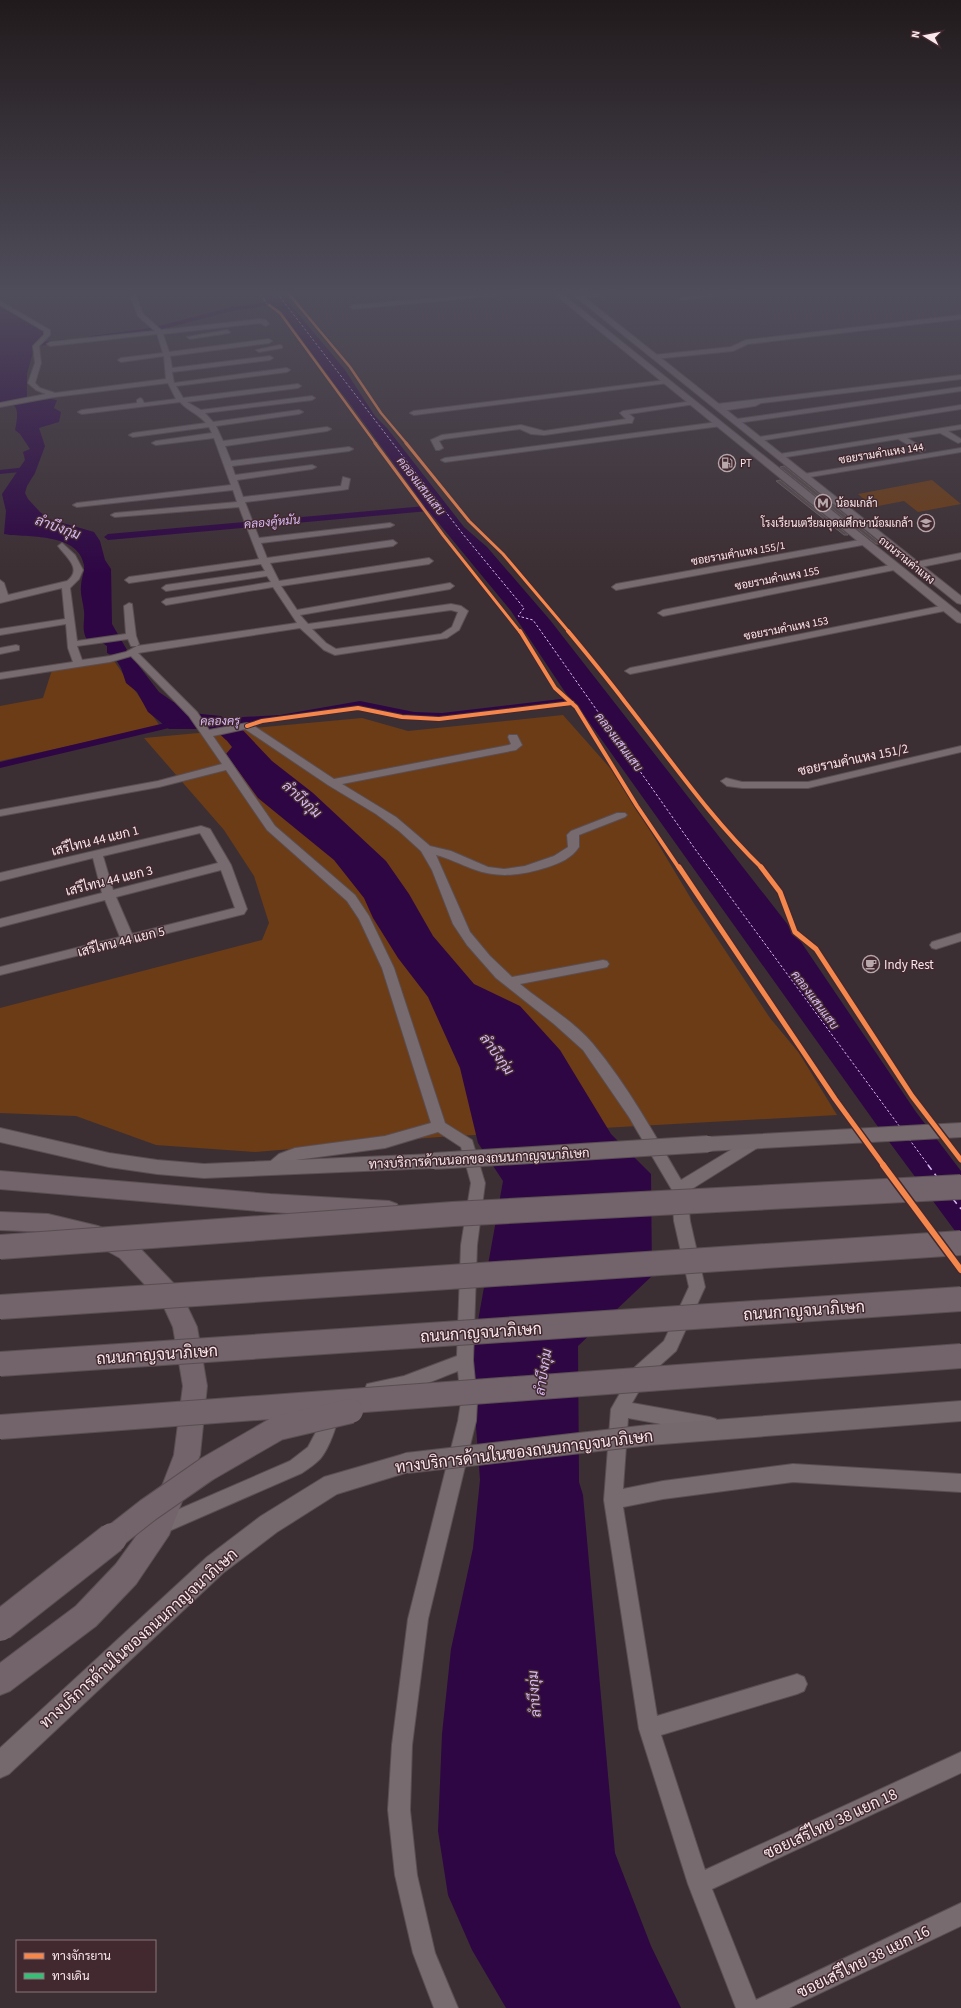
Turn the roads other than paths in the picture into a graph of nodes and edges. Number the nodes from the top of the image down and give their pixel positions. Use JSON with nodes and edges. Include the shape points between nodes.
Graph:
{"nodes":[{"id":1,"x":35,"y":387,"type":"edge"},
{"id":2,"x":135,"y":387,"type":"edge"},
{"id":3,"x":172,"y":387,"type":"edge"},
{"id":4,"x":292,"y":387,"type":"edge"},
{"id":5,"x":628,"y":387,"type":"edge"},
{"id":6,"x":672,"y":387,"type":"edge"},
{"id":7,"x":693,"y":387,"type":"edge"},
{"id":8,"x":879,"y":387,"type":"edge"},
{"id":9,"x":961,"y":389,"type":"edge"},
{"id":10,"x":75,"y":393,"type":"junction"},
{"id":11,"x":54,"y":396,"type":"junction"},
{"id":12,"x":312,"y":398,"type":"dead end"},
{"id":13,"x":180,"y":400,"type":"junction"},
{"id":14,"x":693,"y":403,"type":"junction"},
{"id":15,"x":0,"y":406,"type":"edge"},
{"id":16,"x":82,"y":407,"type":"junction"},
{"id":17,"x":719,"y":407,"type":"junction"},
{"id":18,"x":961,"y":407,"type":"edge"},
{"id":19,"x":200,"y":412,"type":"junction"},
{"id":20,"x":300,"y":412,"type":"dead end"},
{"id":21,"x":414,"y":413,"type":"dead end"},
{"id":22,"x":76,"y":419,"type":"dead end"},
{"id":23,"x":737,"y":421,"type":"junction"},
{"id":24,"x":211,"y":424,"type":"junction"},
{"id":25,"x":718,"y":424,"type":"junction"},
{"id":26,"x":961,"y":427,"type":"edge"},
{"id":27,"x":327,"y":430,"type":"dead end"},
{"id":28,"x":941,"y":430,"type":"junction"},
{"id":29,"x":132,"y":435,"type":"dead end"},
{"id":30,"x":217,"y":435,"type":"junction"},
{"id":31,"x":900,"y":436,"type":"junction"},
{"id":32,"x":758,"y":438,"type":"junction"},
{"id":33,"x":958,"y":440,"type":"dead end"},
{"id":34,"x":156,"y":442,"type":"dead end"},
{"id":35,"x":221,"y":444,"type":"junction"},
{"id":36,"x":439,"y":448,"type":"dead end"},
{"id":37,"x":349,"y":449,"type":"dead end"},
{"id":38,"x":921,"y":450,"type":"dead end"},
{"id":39,"x":961,"y":450,"type":"edge"},
{"id":40,"x":780,"y":456,"type":"junction"},
{"id":41,"x":445,"y":460,"type":"dead end"},
{"id":42,"x":277,"y":465,"type":"dead end"},
{"id":43,"x":312,"y":467,"type":"dead end"},
{"id":44,"x":230,"y":471,"type":"junction"},
{"id":45,"x":804,"y":476,"type":"junction"},
{"id":46,"x":346,"y":479,"type":"dead end"},
{"id":47,"x":236,"y":487,"type":"junction"},
{"id":48,"x":242,"y":502,"type":"junction"},
{"id":49,"x":77,"y":505,"type":"dead end"},
{"id":50,"x":115,"y":515,"type":"dead end"},
{"id":51,"x":390,"y":525,"type":"dead end"},
{"id":52,"x":257,"y":541,"type":"junction"},
{"id":53,"x":865,"y":542,"type":"junction"},
{"id":54,"x":393,"y":543,"type":"dead end"},
{"id":55,"x":62,"y":546,"type":"dead end"},
{"id":56,"x":961,"y":556,"type":"edge"},
{"id":57,"x":264,"y":560,"type":"junction"},
{"id":58,"x":428,"y":561,"type":"dead end"},
{"id":59,"x":916,"y":565,"type":"junction"},
{"id":60,"x":896,"y":568,"type":"junction"},
{"id":61,"x":271,"y":573,"type":"junction"},
{"id":62,"x":129,"y":580,"type":"dead end"},
{"id":63,"x":0,"y":583,"type":"edge"},
{"id":64,"x":70,"y":583,"type":"junction"},
{"id":65,"x":276,"y":585,"type":"junction"},
{"id":66,"x":450,"y":586,"type":"dead end"},
{"id":67,"x":616,"y":587,"type":"dead end"},
{"id":68,"x":166,"y":588,"type":"dead end"},
{"id":69,"x":2,"y":599,"type":"edge"},
{"id":70,"x":961,"y":601,"type":"edge"},
{"id":71,"x":166,"y":602,"type":"dead end"},
{"id":72,"x":129,"y":606,"type":"dead end"},
{"id":73,"x":946,"y":608,"type":"junction"},
{"id":74,"x":295,"y":613,"type":"junction"},
{"id":75,"x":663,"y":613,"type":"dead end"},
{"id":76,"x":961,"y":620,"type":"edge"},
{"id":77,"x":70,"y":621,"type":"junction"},
{"id":78,"x":303,"y":626,"type":"junction"},
{"id":79,"x":0,"y":632,"type":"edge"},
{"id":80,"x":126,"y":637,"type":"junction"},
{"id":81,"x":73,"y":644,"type":"junction"},
{"id":82,"x":16,"y":648,"type":"dead end"},
{"id":83,"x":0,"y":651,"type":"edge"},
{"id":84,"x":132,"y":651,"type":"junction"},
{"id":85,"x":78,"y":663,"type":"junction"},
{"id":86,"x":630,"y":671,"type":"dead end"},
{"id":87,"x":0,"y":676,"type":"edge"},
{"id":88,"x":209,"y":733,"type":"junction"},
{"id":89,"x":513,"y":737,"type":"dead end"},
{"id":90,"x":961,"y":749,"type":"edge"},
{"id":91,"x":228,"y":766,"type":"junction"},
{"id":92,"x":726,"y":780,"type":"dead end"},
{"id":93,"x":332,"y":783,"type":"junction"},
{"id":94,"x":0,"y":813,"type":"edge"},
{"id":95,"x":621,"y":815,"type":"dead end"},
{"id":96,"x":426,"y":849,"type":"junction"},
{"id":97,"x":97,"y":854,"type":"junction"},
{"id":98,"x":225,"y":865,"type":"junction"},
{"id":99,"x":0,"y":877,"type":"edge"},
{"id":100,"x":109,"y":895,"type":"junction"},
{"id":101,"x":0,"y":923,"type":"edge"},
{"id":102,"x":961,"y":937,"type":"edge"},
{"id":103,"x":128,"y":940,"type":"junction"},
{"id":104,"x":936,"y":945,"type":"dead end"},
{"id":105,"x":603,"y":964,"type":"dead end"},
{"id":106,"x":0,"y":972,"type":"edge"},
{"id":107,"x":509,"y":982,"type":"junction"},
{"id":108,"x":439,"y":1126,"type":"junction"},
{"id":109,"x":961,"y":1130,"type":"edge"},
{"id":110,"x":0,"y":1135,"type":"edge"},
{"id":111,"x":757,"y":1141,"type":"junction"},
{"id":112,"x":271,"y":1169,"type":"junction"},
{"id":113,"x":0,"y":1180,"type":"edge"},
{"id":114,"x":961,"y":1187,"type":"edge"},
{"id":115,"x":679,"y":1189,"type":"junction"},
{"id":116,"x":453,"y":1214,"type":"junction"},
{"id":117,"x":0,"y":1221,"type":"edge"},
{"id":118,"x":961,"y":1243,"type":"edge"},
{"id":119,"x":0,"y":1247,"type":"edge"},
{"id":120,"x":961,"y":1299,"type":"edge"},
{"id":121,"x":0,"y":1307,"type":"edge"},
{"id":122,"x":961,"y":1356,"type":"edge"},
{"id":123,"x":465,"y":1360,"type":"junction"},
{"id":124,"x":0,"y":1364,"type":"edge"},
{"id":125,"x":447,"y":1395,"type":"junction"},
{"id":126,"x":620,"y":1409,"type":"junction"},
{"id":127,"x":961,"y":1411,"type":"edge"},
{"id":128,"x":0,"y":1427,"type":"edge"},
{"id":129,"x":732,"y":1428,"type":"junction"},
{"id":130,"x":961,"y":1483,"type":"edge"},
{"id":131,"x":613,"y":1500,"type":"junction"},
{"id":132,"x":160,"y":1526,"type":"junction"},
{"id":133,"x":0,"y":1626,"type":"edge"},
{"id":134,"x":0,"y":1681,"type":"edge"},
{"id":135,"x":796,"y":1684,"type":"dead end"},
{"id":136,"x":649,"y":1729,"type":"junction"},
{"id":137,"x":961,"y":1762,"type":"edge"},
{"id":138,"x":0,"y":1765,"type":"edge"},
{"id":139,"x":699,"y":1884,"type":"junction"},
{"id":140,"x":961,"y":1914,"type":"edge"},
{"id":141,"x":446,"y":2008,"type":"edge"},
{"id":142,"x":748,"y":2008,"type":"edge"},
{"id":143,"x":764,"y":2008,"type":"edge"}],
"edges":[{"from":1,"to":11,"type":"street"},
{"from":2,"to":10,"type":"street"},
{"from":3,"to":13,"type":"street"},
{"from":4,"to":13,"type":"street"},
{"from":5,"to":21,"type":"street"},
{"from":6,"to":14,"type":"main road","name":"ถนนรามคำแหง"},
{"from":7,"to":17,"type":"main road","name":"ถนนรามคำแหง"},
{"from":8,"to":17,"type":"street","via":[[750,400]]},
{"from":9,"to":23,"type":"street"},
{"from":10,"to":11,"type":"street"},
{"from":10,"to":16,"type":"street"},
{"from":11,"to":15,"type":"street"},
{"from":12,"to":19,"type":"street"},
{"from":13,"to":16,"type":"street"},
{"from":13,"to":19,"type":"street"},
{"from":14,"to":25,"type":"main road","name":"ถนนรามคำแหง"},
{"from":14,"to":36,"type":"street","via":[[625,412],[630,418],[629,421],[544,433],[521,427],[442,437],[435,440]]},
{"from":16,"to":22,"type":"street"},
{"from":17,"to":23,"type":"main road","name":"ถนนรามคำแหง"},
{"from":18,"to":32,"type":"street"},
{"from":19,"to":24,"type":"street"},
{"from":20,"to":24,"type":"street"},
{"from":23,"to":32,"type":"main road","name":"ถนนรามคำแหง"},
{"from":24,"to":29,"type":"street"},
{"from":24,"to":30,"type":"street"},
{"from":25,"to":41,"type":"street"},
{"from":25,"to":53,"type":"main road","name":"ถนนรามคำแหง"},
{"from":26,"to":28,"type":"street"},
{"from":27,"to":35,"type":"street"},
{"from":28,"to":31,"type":"street"},
{"from":28,"to":33,"type":"street"},
{"from":30,"to":34,"type":"street"},
{"from":30,"to":35,"type":"street"},
{"from":31,"to":38,"type":"street"},
{"from":31,"to":40,"type":"street"},
{"from":32,"to":40,"type":"main road","name":"ถนนรามคำแหง"},
{"from":35,"to":44,"type":"street"},
{"from":37,"to":44,"type":"street"},
{"from":39,"to":45,"type":"street","name":"ซอยรามคำแหง 144"},
{"from":40,"to":45,"type":"main road","name":"ถนนรามคำแหง"},
{"from":42,"to":44,"type":"street"},
{"from":43,"to":44,"type":"street"},
{"from":44,"to":47,"type":"street"},
{"from":45,"to":59,"type":"main road","name":"ถนนรามคำแหง"},
{"from":46,"to":48,"type":"street","via":[[342,488]]},
{"from":47,"to":48,"type":"street"},
{"from":47,"to":49,"type":"street"},
{"from":48,"to":50,"type":"street"},
{"from":48,"to":52,"type":"street"},
{"from":51,"to":52,"type":"street"},
{"from":52,"to":57,"type":"street"},
{"from":53,"to":60,"type":"main road","name":"ถนนรามคำแหง"},
{"from":53,"to":67,"type":"street","name":"ซอยรามคำแหง 155/1"},
{"from":54,"to":57,"type":"street"},
{"from":55,"to":64,"type":"street","via":[[75,559],[77,567],[76,577]]},
{"from":56,"to":59,"type":"street"},
{"from":57,"to":61,"type":"street"},
{"from":57,"to":62,"type":"street"},
{"from":58,"to":65,"type":"street"},
{"from":59,"to":70,"type":"main road","name":"ถนนรามคำแหง"},
{"from":60,"to":73,"type":"main road","name":"ถนนรามคำแหง"},
{"from":60,"to":75,"type":"street","name":"ซอยรามคำแหง 155"},
{"from":61,"to":65,"type":"street"},
{"from":61,"to":68,"type":"street"},
{"from":63,"to":69,"type":"street"},
{"from":64,"to":69,"type":"street"},
{"from":64,"to":77,"type":"street","via":[[66,588]]},
{"from":65,"to":71,"type":"street"},
{"from":65,"to":74,"type":"street"},
{"from":66,"to":74,"type":"street"},
{"from":72,"to":80,"type":"street"},
{"from":73,"to":76,"type":"main road","name":"ถนนรามคำแหง"},
{"from":73,"to":86,"type":"street","name":"ซอยรามคำแหง 153"},
{"from":74,"to":78,"type":"street"},
{"from":77,"to":79,"type":"street"},
{"from":77,"to":81,"type":"street"},
{"from":78,"to":78,"type":"street","via":[[326,648],[335,652],[444,636],[456,628],[463,611],[451,607]]},
{"from":78,"to":84,"type":"street"},
{"from":80,"to":81,"type":"street"},
{"from":80,"to":84,"type":"street"},
{"from":81,"to":85,"type":"street"},
{"from":82,"to":83,"type":"street"},
{"from":84,"to":85,"type":"street","via":[[113,658]]},
{"from":84,"to":88,"type":"street"},
{"from":85,"to":87,"type":"street"},
{"from":88,"to":91,"type":"street"},
{"from":88,"to":93,"type":"street","via":[[247,726]]},
{"from":89,"to":93,"type":"street","via":[[517,745],[512,748]]},
{"from":90,"to":92,"type":"street","name":"ซอยรามคำแหง 151/2","via":[[808,785],[742,785],[732,784]]},
{"from":91,"to":94,"type":"street","via":[[159,784]]},
{"from":91,"to":108,"type":"street","via":[[271,828],[351,898],[365,919],[388,968]]},
{"from":93,"to":96,"type":"street","via":[[390,819]]},
{"from":95,"to":96,"type":"street","via":[[575,833],[573,849],[560,857],[511,872],[492,871]]},
{"from":96,"to":107,"type":"street","via":[[448,894],[455,915],[472,945]]},
{"from":97,"to":98,"type":"street","name":"เสรีไทน 44 แยก 1","via":[[196,829],[206,831]]},
{"from":97,"to":99,"type":"street","name":"เสรีไทน 44 แยก 1"},
{"from":97,"to":100,"type":"street"},
{"from":98,"to":100,"type":"street","name":"เสรีไทน 44 แยก 3"},
{"from":98,"to":103,"type":"street","name":"เสรีไทน 44 แยก 5","via":[[240,910]]},
{"from":100,"to":101,"type":"street","name":"เสรีไทน 44 แยก 3"},
{"from":100,"to":103,"type":"street"},
{"from":102,"to":104,"type":"street"},
{"from":103,"to":106,"type":"street","name":"เสรีไทน 44 แยก 5"},
{"from":105,"to":107,"type":"street"},
{"from":107,"to":115,"type":"street","via":[[588,1047],[634,1113]]},
{"from":108,"to":112,"type":"street","via":[[385,1142],[295,1154],[284,1158]]},
{"from":108,"to":123,"type":"street","via":[[467,1144],[478,1183],[469,1245]]},
{"from":109,"to":111,"type":"main road","name":"ทางบริการด้านนอกของถนนกาญจนาภิเษก"},
{"from":110,"to":112,"type":"main road","name":"ทางบริการด้านนอกของถนนกาญจนาภิเษก","via":[[109,1160],[157,1167],[204,1171]]},
{"from":111,"to":112,"type":"main road","name":"ทางบริการด้านนอกของถนนกาญจนาภิเษก","bridge":true},
{"from":111,"to":115,"type":"street"},
{"from":113,"to":116,"type":"highway","bridge":true,"via":[[270,1203]]},
{"from":114,"to":116,"type":"highway","bridge":true},
{"from":115,"to":126,"type":"street","via":[[682,1221],[697,1287],[670,1346],[641,1372]]},
{"from":116,"to":119,"type":"highway","bridge":true},
{"from":117,"to":132,"type":"highway","via":[[48,1223],[98,1235],[128,1251],[171,1296],[185,1327],[195,1386],[187,1455]]},
{"from":118,"to":121,"type":"highway","bridge":true},
{"from":120,"to":124,"type":"highway","name":"ถนนกาญจนาภิเษก","bridge":true},
{"from":122,"to":125,"type":"highway","bridge":true},
{"from":123,"to":132,"type":"street","via":[[404,1384],[352,1393],[334,1403],[325,1433],[314,1453],[296,1467]]},
{"from":123,"to":141,"type":"street","via":[[468,1421],[418,1619],[402,1746],[399,1810],[406,1875],[422,1945]]},
{"from":125,"to":128,"type":"highway","bridge":true},
{"from":125,"to":133,"type":"highway","bridge":true,"via":[[357,1409],[278,1428],[207,1469],[148,1510]]},
{"from":126,"to":129,"type":"street"},
{"from":126,"to":131,"type":"street"},
{"from":127,"to":129,"type":"main road","name":"ทางบริการด้านในของถนนกาญจนาภิเษก"},
{"from":129,"to":138,"type":"main road","name":"ทางบริการด้านในของถนนกาญจนาภิเษก","bridge":true,"via":[[407,1463],[332,1485],[269,1524],[215,1565]]},
{"from":130,"to":131,"type":"street","via":[[793,1474],[663,1490]]},
{"from":131,"to":136,"type":"street"},
{"from":132,"to":134,"type":"highway","via":[[126,1574],[86,1616]]},
{"from":135,"to":136,"type":"street"},
{"from":136,"to":139,"type":"street"},
{"from":137,"to":139,"type":"street","name":"ซอยเสรีไทย 38 แยก 18"},
{"from":139,"to":142,"type":"street"},
{"from":140,"to":143,"type":"street","name":"ซอยเสรีไทย 38 แยก 16"}]}
